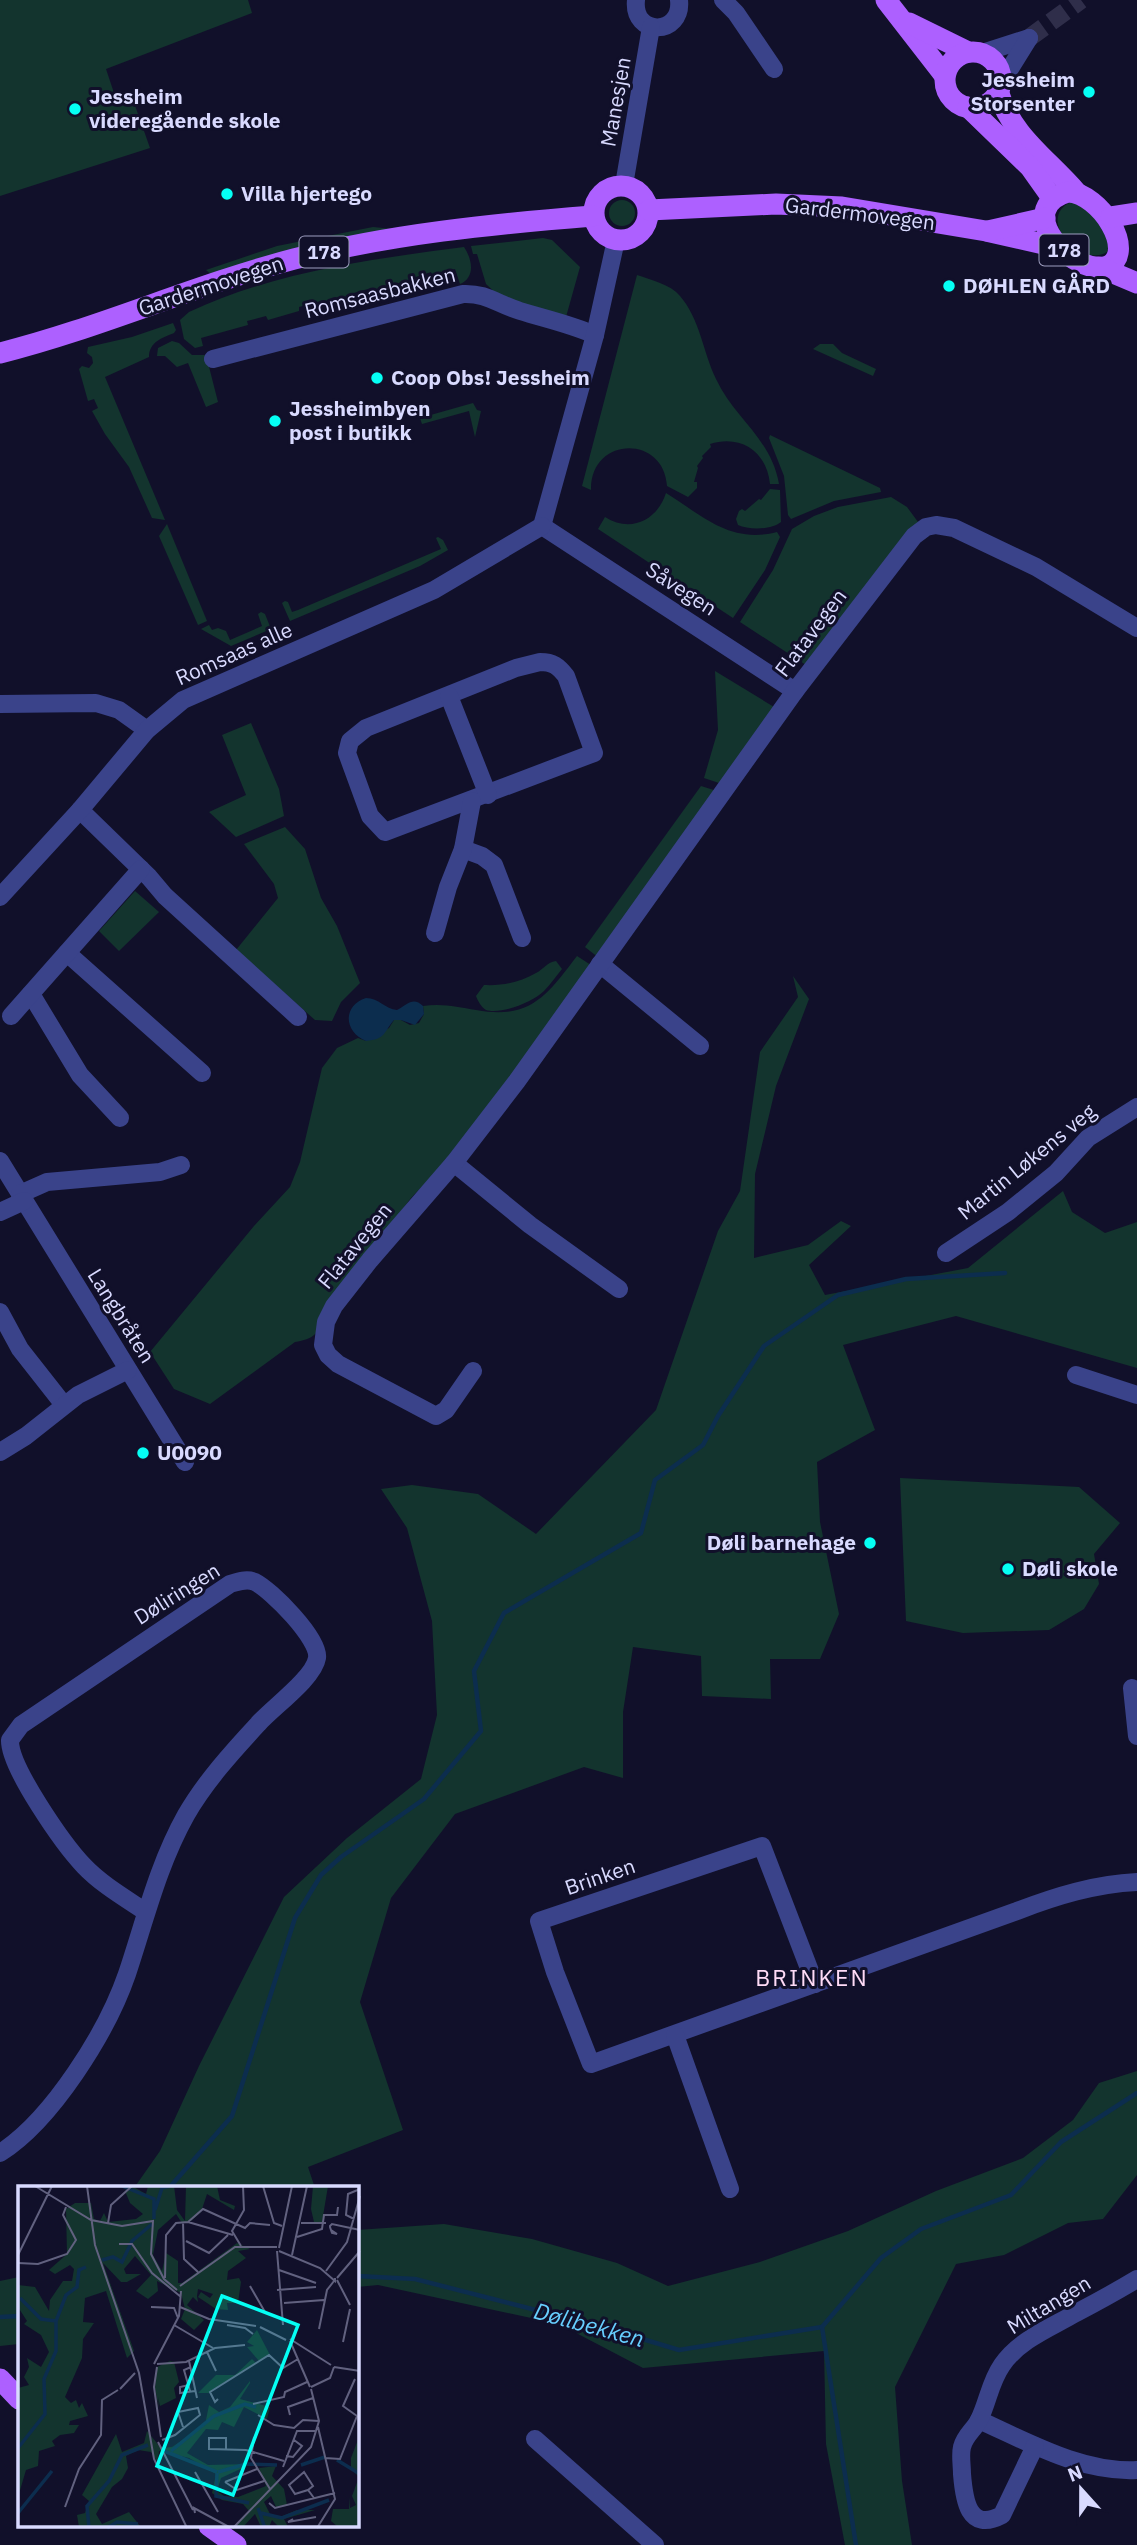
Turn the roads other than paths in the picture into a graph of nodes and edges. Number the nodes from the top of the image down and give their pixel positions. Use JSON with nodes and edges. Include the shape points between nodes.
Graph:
{"nodes":[{"id":1,"x":636,"y":0,"type":"edge"},
{"id":2,"x":679,"y":0,"type":"edge"},
{"id":3,"x":723,"y":0,"type":"edge"},
{"id":4,"x":886,"y":0,"type":"edge"},
{"id":5,"x":904,"y":21,"type":"junction"},
{"id":6,"x":651,"y":27,"type":"junction"},
{"id":7,"x":975,"y":53,"type":"junction"},
{"id":8,"x":774,"y":69,"type":"dead end"},
{"id":9,"x":945,"y":76,"type":"junction"},
{"id":10,"x":1000,"y":87,"type":"junction"},
{"id":11,"x":968,"y":107,"type":"junction"},
{"id":12,"x":624,"y":186,"type":"junction"},
{"id":13,"x":1077,"y":193,"type":"junction"},
{"id":14,"x":1052,"y":198,"type":"junction"},
{"id":15,"x":649,"y":210,"type":"junction"},
{"id":16,"x":1137,"y":213,"type":"edge"},
{"id":17,"x":593,"y":216,"type":"junction"},
{"id":18,"x":1111,"y":217,"type":"junction"},
{"id":19,"x":1045,"y":218,"type":"junction"},
{"id":20,"x":986,"y":231,"type":"junction"},
{"id":21,"x":616,"y":240,"type":"junction"},
{"id":22,"x":1060,"y":248,"type":"junction"},
{"id":23,"x":1130,"y":258,"type":"edge"},
{"id":24,"x":1100,"y":267,"type":"junction"},
{"id":25,"x":1137,"y":283,"type":"edge"},
{"id":26,"x":595,"y":335,"type":"junction"},
{"id":27,"x":0,"y":353,"type":"edge"},
{"id":28,"x":213,"y":359,"type":"dead end"},
{"id":29,"x":542,"y":526,"type":"junction"},
{"id":30,"x":1137,"y":628,"type":"edge"},
{"id":31,"x":795,"y":691,"type":"junction"},
{"id":32,"x":449,"y":696,"type":"junction"},
{"id":33,"x":0,"y":704,"type":"edge"},
{"id":34,"x":147,"y":730,"type":"junction"},
{"id":35,"x":480,"y":798,"type":"junction"},
{"id":36,"x":79,"y":810,"type":"junction"},
{"id":37,"x":463,"y":849,"type":"junction"},
{"id":38,"x":141,"y":870,"type":"junction"},
{"id":39,"x":0,"y":897,"type":"edge"},
{"id":40,"x":435,"y":933,"type":"dead end"},
{"id":41,"x":522,"y":938,"type":"dead end"},
{"id":42,"x":67,"y":953,"type":"junction"},
{"id":43,"x":600,"y":964,"type":"junction"},
{"id":44,"x":31,"y":994,"type":"junction"},
{"id":45,"x":11,"y":1016,"type":"dead end"},
{"id":46,"x":298,"y":1017,"type":"dead end"},
{"id":47,"x":700,"y":1046,"type":"dead end"},
{"id":48,"x":202,"y":1073,"type":"dead end"},
{"id":49,"x":1137,"y":1107,"type":"edge"},
{"id":50,"x":120,"y":1118,"type":"dead end"},
{"id":51,"x":0,"y":1161,"type":"edge"},
{"id":52,"x":454,"y":1163,"type":"junction"},
{"id":53,"x":181,"y":1165,"type":"dead end"},
{"id":54,"x":22,"y":1197,"type":"junction"},
{"id":55,"x":0,"y":1212,"type":"edge"},
{"id":56,"x":946,"y":1253,"type":"dead end"},
{"id":57,"x":619,"y":1289,"type":"dead end"},
{"id":58,"x":0,"y":1312,"type":"edge"},
{"id":59,"x":4,"y":1332,"type":"edge"},
{"id":60,"x":128,"y":1370,"type":"junction"},
{"id":61,"x":473,"y":1371,"type":"dead end"},
{"id":62,"x":1076,"y":1375,"type":"dead end"},
{"id":63,"x":1137,"y":1395,"type":"edge"},
{"id":64,"x":64,"y":1405,"type":"junction"},
{"id":65,"x":0,"y":1452,"type":"edge"},
{"id":66,"x":185,"y":1462,"type":"dead end"},
{"id":67,"x":1132,"y":1688,"type":"dead end"},
{"id":68,"x":1137,"y":1736,"type":"edge"},
{"id":69,"x":1137,"y":1882,"type":"edge"},
{"id":70,"x":146,"y":1912,"type":"junction"},
{"id":71,"x":815,"y":1983,"type":"junction"},
{"id":72,"x":675,"y":2035,"type":"junction"},
{"id":73,"x":0,"y":2153,"type":"edge"},
{"id":74,"x":730,"y":2189,"type":"dead end"},
{"id":75,"x":1137,"y":2279,"type":"edge"},
{"id":76,"x":0,"y":2379,"type":"edge"},
{"id":77,"x":18,"y":2398,"type":"edge"},
{"id":78,"x":979,"y":2420,"type":"junction"},
{"id":79,"x":535,"y":2439,"type":"dead end"},
{"id":80,"x":1035,"y":2445,"type":"junction"},
{"id":81,"x":1137,"y":2470,"type":"edge"},
{"id":82,"x":211,"y":2528,"type":"edge"},
{"id":83,"x":236,"y":2545,"type":"edge"},
{"id":84,"x":655,"y":2545,"type":"edge"}],
"edges":[{"from":1,"to":6,"type":"street","via":[[637,15]]},
{"from":2,"to":6,"type":"street","via":[[674,21]]},
{"from":3,"to":8,"type":"street"},
{"from":4,"to":5,"type":"main road"},
{"from":5,"to":7,"type":"main road"},
{"from":5,"to":9,"type":"main road"},
{"from":6,"to":12,"type":"street","name":"Manesjen"},
{"from":7,"to":9,"type":"main road","via":[[953,60]]},
{"from":7,"to":10,"type":"main road","via":[[994,62]]},
{"from":7,"to":10,"type":"street","via":[[1029,38]]},
{"from":9,"to":11,"type":"main road","via":[[948,93]]},
{"from":10,"to":11,"type":"main road","via":[[986,105]]},
{"from":10,"to":13,"type":"main road","via":[[1004,110],[1015,128]]},
{"from":11,"to":14,"type":"main road","via":[[1030,167]]},
{"from":12,"to":15,"type":"main road","via":[[641,194]]},
{"from":12,"to":17,"type":"main road","via":[[601,193]]},
{"from":13,"to":14,"type":"main road"},
{"from":13,"to":18,"type":"main road","number":"178","via":[[1096,202]]},
{"from":14,"to":19,"type":"main road","number":"178"},
{"from":15,"to":20,"type":"main road","name":"Gardermovegen","number":"178","via":[[812,205]]},
{"from":15,"to":21,"type":"main road","via":[[648,221],[637,236]]},
{"from":16,"to":18,"type":"main road","number":"178"},
{"from":17,"to":21,"type":"main road","via":[[601,233]]},
{"from":17,"to":27,"type":"main road","name":"Gardermovegen","number":"178","via":[[420,234],[339,248]]},
{"from":18,"to":23,"type":"main road","number":"178"},
{"from":19,"to":20,"type":"main road","name":"Gardermovegen","number":"178"},
{"from":19,"to":22,"type":"main road","number":"178"},
{"from":20,"to":22,"type":"main road","name":"Gardermovegen","number":"178"},
{"from":21,"to":26,"type":"street"},
{"from":22,"to":24,"type":"main road","number":"178","via":[[1084,264]]},
{"from":23,"to":24,"type":"main road","number":"178"},
{"from":24,"to":25,"type":"main road"},
{"from":26,"to":28,"type":"street","name":"Romsaasbakken","via":[[481,294],[463,294]]},
{"from":26,"to":29,"type":"street"},
{"from":29,"to":31,"type":"street","name":"Såvegen"},
{"from":29,"to":34,"type":"street","name":"Romsaas alle","via":[[435,590],[183,700]]},
{"from":30,"to":31,"type":"street","name":"Flatavegen","via":[[1036,568],[954,528],[936,525],[914,536]]},
{"from":31,"to":43,"type":"street","name":"Flatavegen"},
{"from":32,"to":35,"type":"street"},
{"from":32,"to":35,"type":"street","via":[[366,728],[350,741],[347,753],[370,816],[385,832]]},
{"from":32,"to":35,"type":"street","via":[[516,668],[550,662],[566,676],[594,753]]},
{"from":33,"to":34,"type":"street","via":[[96,703],[119,710]]},
{"from":34,"to":36,"type":"street","name":"Romsaas alle"},
{"from":35,"to":37,"type":"street"},
{"from":36,"to":38,"type":"street"},
{"from":36,"to":39,"type":"street","name":"Romsaas alle"},
{"from":37,"to":40,"type":"street"},
{"from":37,"to":41,"type":"street","via":[[494,865]]},
{"from":38,"to":42,"type":"street"},
{"from":38,"to":46,"type":"street"},
{"from":42,"to":44,"type":"street"},
{"from":42,"to":48,"type":"street"},
{"from":43,"to":47,"type":"street"},
{"from":43,"to":52,"type":"street","name":"Flatavegen"},
{"from":44,"to":45,"type":"street"},
{"from":44,"to":50,"type":"street","via":[[80,1075]]},
{"from":49,"to":56,"type":"street","name":"Martin Løkens veg","via":[[1088,1138],[1056,1173],[1008,1212]]},
{"from":51,"to":54,"type":"street","name":"Langbråten"},
{"from":52,"to":57,"type":"street"},
{"from":52,"to":61,"type":"street","name":"Flatavegen","via":[[334,1306],[323,1345],[338,1364],[436,1416],[446,1410]]},
{"from":53,"to":54,"type":"street","via":[[160,1172],[47,1182]]},
{"from":54,"to":55,"type":"street"},
{"from":54,"to":60,"type":"street","name":"Langbråten"},
{"from":58,"to":59,"type":"street"},
{"from":59,"to":64,"type":"street"},
{"from":60,"to":64,"type":"street"},
{"from":60,"to":66,"type":"street","name":"Langbråten"},
{"from":62,"to":63,"type":"street"},
{"from":64,"to":65,"type":"street"},
{"from":67,"to":68,"type":"street"},
{"from":69,"to":71,"type":"street","name":"Brinken","via":[[1086,1889]]},
{"from":70,"to":70,"type":"street","name":"Døliringen","via":[[189,1810],[223,1764],[315,1665],[317,1649],[310,1635],[253,1581],[229,1584],[12,1735],[12,1758],[63,1840],[85,1867]]},
{"from":70,"to":73,"type":"street","name":"Døliringen","via":[[121,1989],[85,2059],[33,2124]]},
{"from":71,"to":72,"type":"street","name":"Brinken"},
{"from":71,"to":72,"type":"street","name":"Brinken","via":[[762,1846],[539,1921],[592,2064]]},
{"from":72,"to":74,"type":"street"},
{"from":75,"to":78,"type":"street","name":"Miltangen","via":[[1015,2350],[991,2385]]},
{"from":76,"to":77,"type":"main road"},
{"from":78,"to":80,"type":"street"},
{"from":78,"to":80,"type":"street","name":"Miltangen","via":[[961,2450],[967,2506],[983,2521],[1002,2515]]},
{"from":79,"to":84,"type":"street"},
{"from":80,"to":81,"type":"street","via":[[1100,2468]]},
{"from":82,"to":83,"type":"main road"}]}
